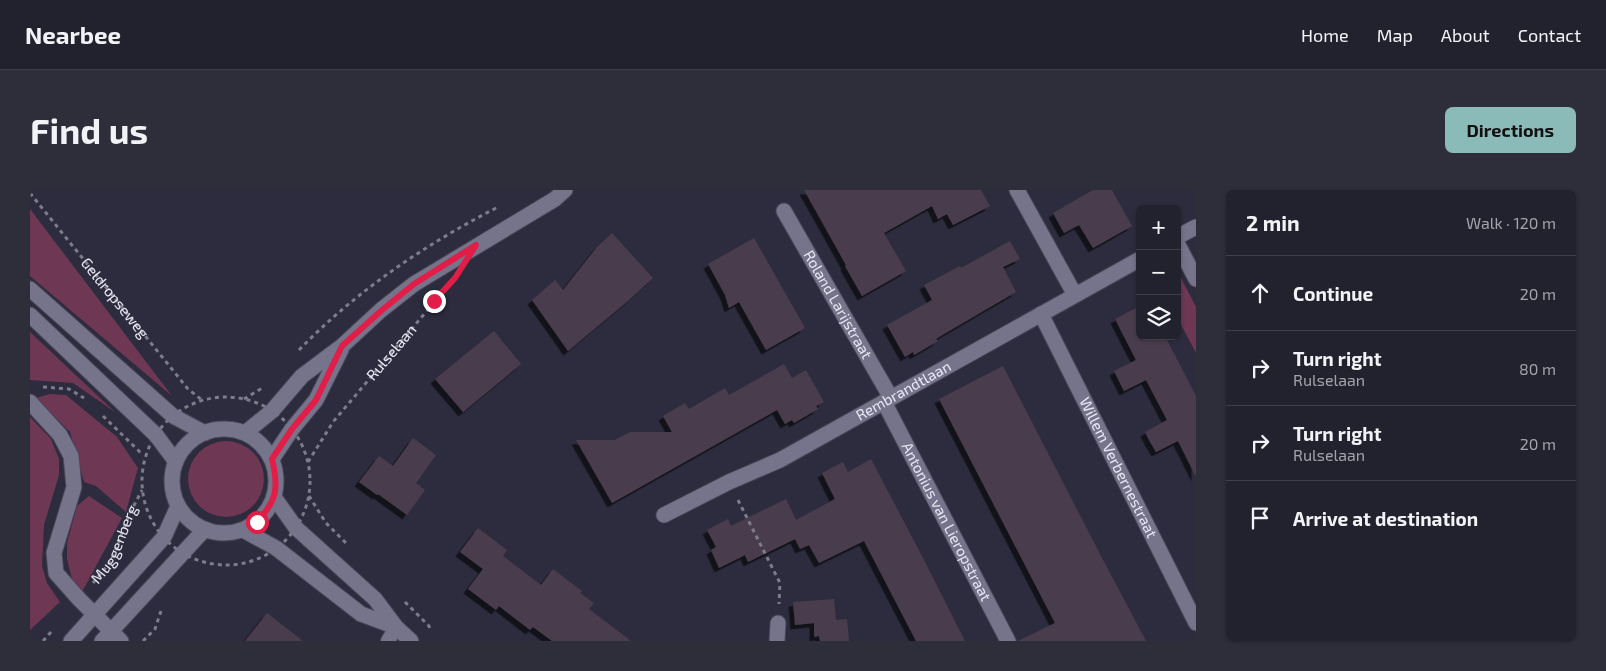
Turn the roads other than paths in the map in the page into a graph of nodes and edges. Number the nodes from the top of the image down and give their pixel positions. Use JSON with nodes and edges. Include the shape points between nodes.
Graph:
{"nodes":[{"id":1,"x":565,"y":190,"type":"edge"},
{"id":2,"x":1017,"y":190,"type":"edge"},
{"id":3,"x":784,"y":211,"type":"dead end"},
{"id":4,"x":1196,"y":227,"type":"edge"},
{"id":5,"x":1181,"y":235,"type":"edge"},
{"id":6,"x":1181,"y":250,"type":"edge"},
{"id":7,"x":1136,"y":261,"type":"edge"},
{"id":8,"x":1196,"y":279,"type":"edge"},
{"id":9,"x":30,"y":289,"type":"edge"},
{"id":10,"x":1075,"y":296,"type":"junction"},
{"id":11,"x":1041,"y":314,"type":"junction"},
{"id":12,"x":30,"y":315,"type":"edge"},
{"id":13,"x":342,"y":346,"type":"junction"},
{"id":14,"x":888,"y":400,"type":"junction"},
{"id":15,"x":30,"y":402,"type":"edge"},
{"id":16,"x":205,"y":433,"type":"junction"},
{"id":17,"x":245,"y":433,"type":"junction"},
{"id":18,"x":272,"y":459,"type":"junction"},
{"id":19,"x":176,"y":462,"type":"junction"},
{"id":20,"x":274,"y":497,"type":"junction"},
{"id":21,"x":178,"y":506,"type":"junction"},
{"id":22,"x":664,"y":515,"type":"dead end"},
{"id":23,"x":205,"y":529,"type":"junction"},
{"id":24,"x":243,"y":530,"type":"junction"},
{"id":25,"x":95,"y":614,"type":"junction"},
{"id":26,"x":778,"y":623,"type":"road end"},
{"id":27,"x":1196,"y":623,"type":"edge"},
{"id":28,"x":396,"y":627,"type":"junction"},
{"id":29,"x":111,"y":638,"type":"edge"},
{"id":30,"x":71,"y":641,"type":"edge"},
{"id":31,"x":388,"y":641,"type":"edge"},
{"id":32,"x":411,"y":641,"type":"edge"},
{"id":33,"x":777,"y":641,"type":"edge"},
{"id":34,"x":1008,"y":641,"type":"edge"}],
"edges":[{"from":1,"to":13,"type":"street","via":[[414,284]]},
{"from":2,"to":10,"type":"street"},
{"from":3,"to":14,"type":"street","name":"Roland Larijstraat"},
{"from":4,"to":5,"type":"street"},
{"from":6,"to":8,"type":"street"},
{"from":7,"to":10,"type":"street","name":"Rembrandtlaan"},
{"from":9,"to":16,"type":"street","via":[[173,416]]},
{"from":10,"to":11,"type":"street","name":"Rembrandtlaan"},
{"from":11,"to":14,"type":"street","name":"Rembrandtlaan"},
{"from":11,"to":27,"type":"street","name":"Willem Verbernestraat"},
{"from":12,"to":19,"type":"street","via":[[156,435]]},
{"from":13,"to":17,"type":"street","via":[[302,376],[272,411]]},
{"from":13,"to":18,"type":"street","via":[[316,400]]},
{"from":14,"to":22,"type":"street","name":"Rembrandtlaan","via":[[780,460]]},
{"from":14,"to":34,"type":"street","name":"Antonius van Lieropstraat"},
{"from":15,"to":25,"type":"street","via":[[60,435],[70,456],[74,487],[54,553],[56,573]]},
{"from":16,"to":17,"type":"street","via":[[219,429]]},
{"from":16,"to":19,"type":"street","via":[[188,444]]},
{"from":17,"to":18,"type":"street","via":[[261,444]]},
{"from":18,"to":20,"type":"street","via":[[277,478]]},
{"from":19,"to":21,"type":"street","via":[[172,484]]},
{"from":20,"to":24,"type":"street","via":[[257,522]]},
{"from":20,"to":28,"type":"street","via":[[296,528],[375,599]]},
{"from":21,"to":23,"type":"street","via":[[194,524]]},
{"from":21,"to":25,"type":"street","name":"Muggenberg","via":[[164,537]]},
{"from":23,"to":24,"type":"street","via":[[218,533]]},
{"from":23,"to":29,"type":"street"},
{"from":24,"to":28,"type":"street","via":[[276,548],[361,614]]},
{"from":25,"to":29,"type":"street"},
{"from":25,"to":30,"type":"street","name":"Muggenberg"},
{"from":26,"to":33,"type":"street"},
{"from":28,"to":31,"type":"lane"},
{"from":28,"to":32,"type":"street"}]}
